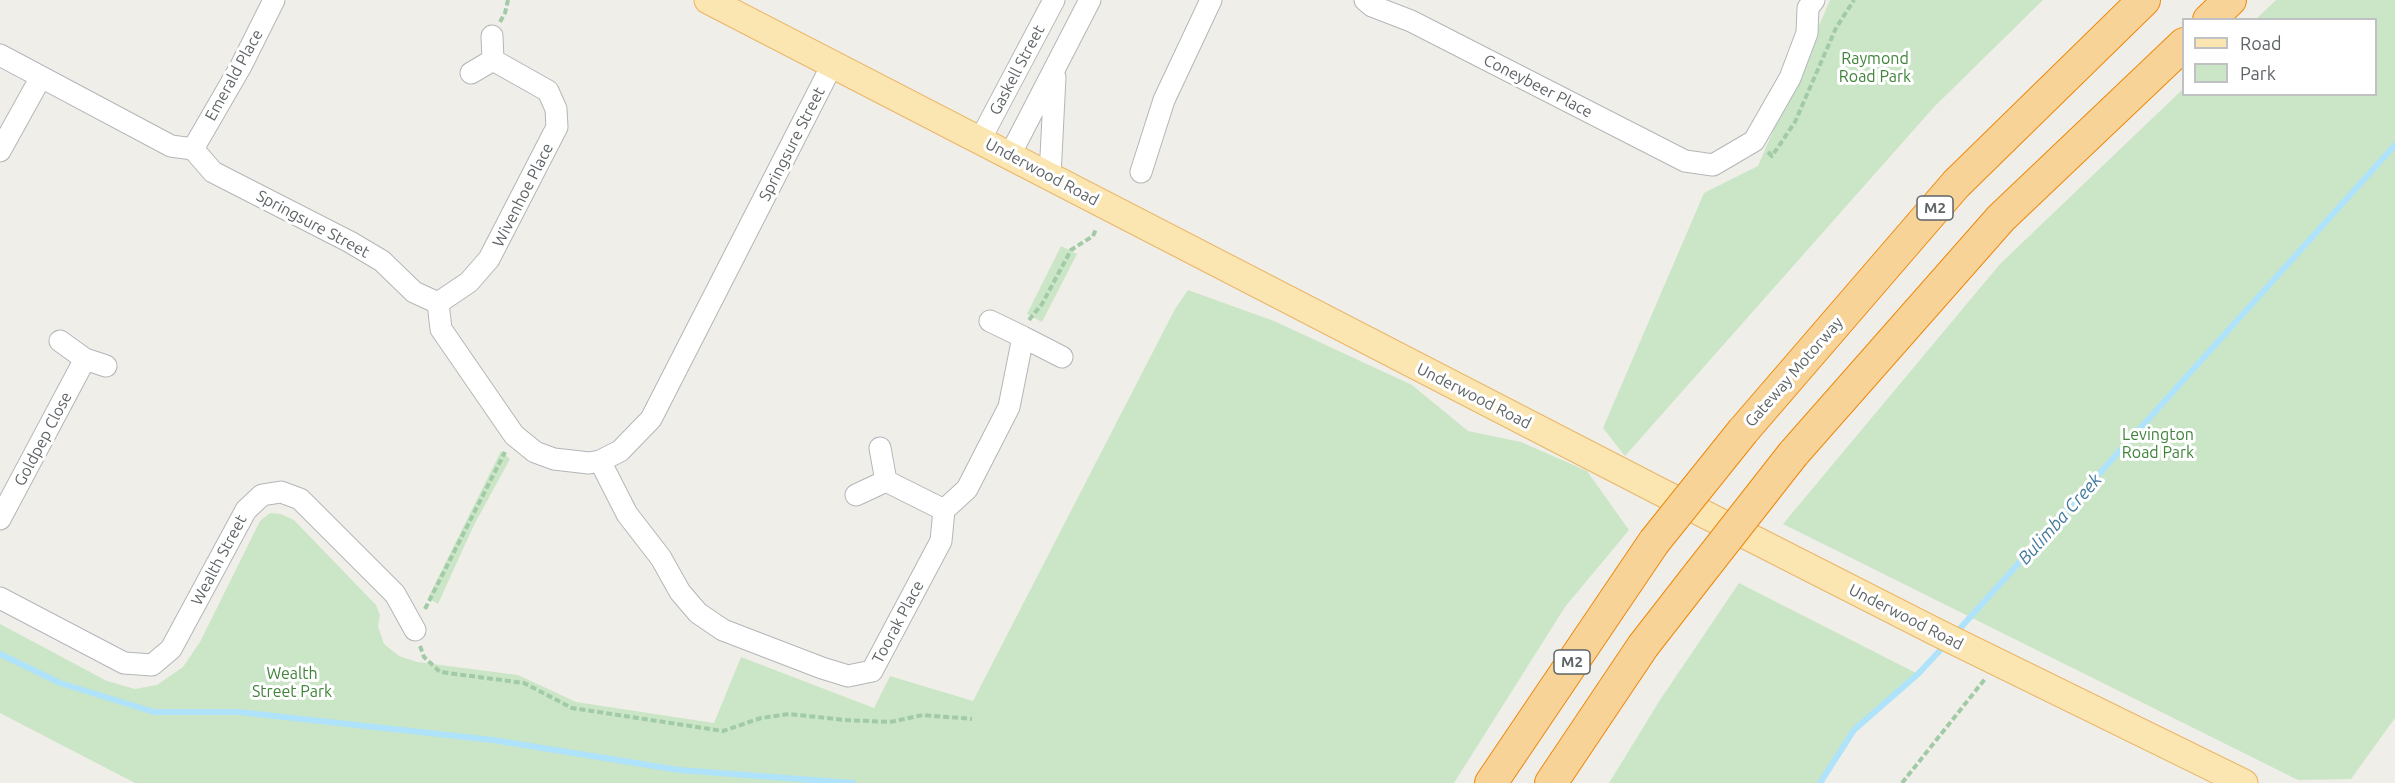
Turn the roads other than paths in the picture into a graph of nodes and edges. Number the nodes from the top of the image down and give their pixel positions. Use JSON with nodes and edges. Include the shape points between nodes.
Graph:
{"nodes":[{"id":1,"x":274,"y":0,"type":"edge"},
{"id":2,"x":708,"y":0,"type":"edge"},
{"id":3,"x":1054,"y":0,"type":"edge"},
{"id":4,"x":1090,"y":0,"type":"edge"},
{"id":5,"x":1211,"y":0,"type":"edge"},
{"id":6,"x":1365,"y":0,"type":"edge"},
{"id":7,"x":2144,"y":0,"type":"edge"},
{"id":8,"x":2230,"y":0,"type":"edge"},
{"id":9,"x":1805,"y":3,"type":"edge"},
{"id":10,"x":2211,"y":18,"type":"edge"},
{"id":11,"x":492,"y":36,"type":"dead end"},
{"id":12,"x":2182,"y":46,"type":"edge"},
{"id":13,"x":0,"y":55,"type":"edge"},
{"id":14,"x":493,"y":60,"type":"junction"},
{"id":15,"x":832,"y":65,"type":"junction"},
{"id":16,"x":1055,"y":71,"type":"junction"},
{"id":17,"x":471,"y":73,"type":"dead end"},
{"id":18,"x":41,"y":77,"type":"junction"},
{"id":19,"x":980,"y":140,"type":"junction"},
{"id":20,"x":193,"y":149,"type":"junction"},
{"id":21,"x":0,"y":151,"type":"edge"},
{"id":22,"x":1010,"y":155,"type":"junction"},
{"id":23,"x":1141,"y":172,"type":"dead end"},
{"id":24,"x":1050,"y":176,"type":"junction"},
{"id":25,"x":438,"y":303,"type":"junction"},
{"id":26,"x":990,"y":321,"type":"dead end"},
{"id":27,"x":1023,"y":337,"type":"junction"},
{"id":28,"x":60,"y":341,"type":"dead end"},
{"id":29,"x":1062,"y":357,"type":"dead end"},
{"id":30,"x":85,"y":359,"type":"junction"},
{"id":31,"x":106,"y":366,"type":"dead end"},
{"id":32,"x":880,"y":448,"type":"dead end"},
{"id":33,"x":600,"y":461,"type":"junction"},
{"id":34,"x":886,"y":481,"type":"junction"},
{"id":35,"x":856,"y":495,"type":"dead end"},
{"id":36,"x":944,"y":510,"type":"junction"},
{"id":37,"x":0,"y":519,"type":"edge"},
{"id":38,"x":0,"y":598,"type":"edge"},
{"id":39,"x":415,"y":630,"type":"road end"},
{"id":40,"x":1491,"y":783,"type":"edge"},
{"id":41,"x":1551,"y":783,"type":"edge"},
{"id":42,"x":2244,"y":783,"type":"edge"}],
"edges":[{"from":1,"to":20,"type":"street","name":"Emerald Place"},
{"from":2,"to":15,"type":"main road","name":"Underwood Road"},
{"from":3,"to":19,"type":"street","name":"Gaskell Street"},
{"from":4,"to":16,"type":"street","name":"Gaskell Street"},
{"from":5,"to":23,"type":"street","via":[[1164,100]]},
{"from":6,"to":9,"type":"street","name":"Coneybeer Place","via":[[1685,161],[1713,165],[1754,141],[1790,78],[1807,33]]},
{"from":7,"to":40,"type":"highway","name":"Gateway Motorway","number":"M2","bridge":true,"via":[[1956,184],[1743,431],[1654,542]]},
{"from":8,"to":10,"type":"highway"},
{"from":11,"to":14,"type":"street"},
{"from":12,"to":41,"type":"highway","bridge":true,"via":[[2001,218],[1793,454],[1643,646]]},
{"from":13,"to":18,"type":"street"},
{"from":14,"to":17,"type":"street"},
{"from":14,"to":25,"type":"street","name":"Wivenhoe Place","via":[[548,91],[556,109],[557,127],[489,259],[470,282]]},
{"from":15,"to":19,"type":"main road","name":"Underwood Road"},
{"from":15,"to":33,"type":"street","name":"Springsure Street","via":[[651,419],[620,451]]},
{"from":16,"to":22,"type":"street","name":"Gaskell Street"},
{"from":16,"to":24,"type":"street","name":"Gaskell Street"},
{"from":18,"to":20,"type":"street","via":[[171,146]]},
{"from":18,"to":21,"type":"street"},
{"from":19,"to":22,"type":"main road","name":"Underwood Road"},
{"from":20,"to":25,"type":"street","name":"Springsure Street","via":[[213,172],[350,242],[382,261],[414,292]]},
{"from":22,"to":24,"type":"main road","name":"Underwood Road"},
{"from":24,"to":42,"type":"main road","name":"Underwood Road","via":[[1938,633]]},
{"from":25,"to":33,"type":"street","via":[[441,328],[514,435],[535,452],[554,459]]},
{"from":26,"to":27,"type":"street"},
{"from":27,"to":29,"type":"street"},
{"from":27,"to":36,"type":"street","via":[[1009,407],[967,489]]},
{"from":28,"to":30,"type":"street"},
{"from":30,"to":31,"type":"street"},
{"from":30,"to":37,"type":"street","name":"Goldpep Close"},
{"from":32,"to":34,"type":"street"},
{"from":33,"to":36,"type":"street","name":"Toorak Place","via":[[627,514],[698,613],[723,630],[848,676],[872,671],[881,656],[941,541]]},
{"from":34,"to":35,"type":"street"},
{"from":34,"to":36,"type":"street"},
{"from":38,"to":39,"type":"street","name":"Wealth Street","via":[[124,663],[152,665],[171,650],[246,510],[262,495],[281,492],[300,499],[395,594]]}]}
